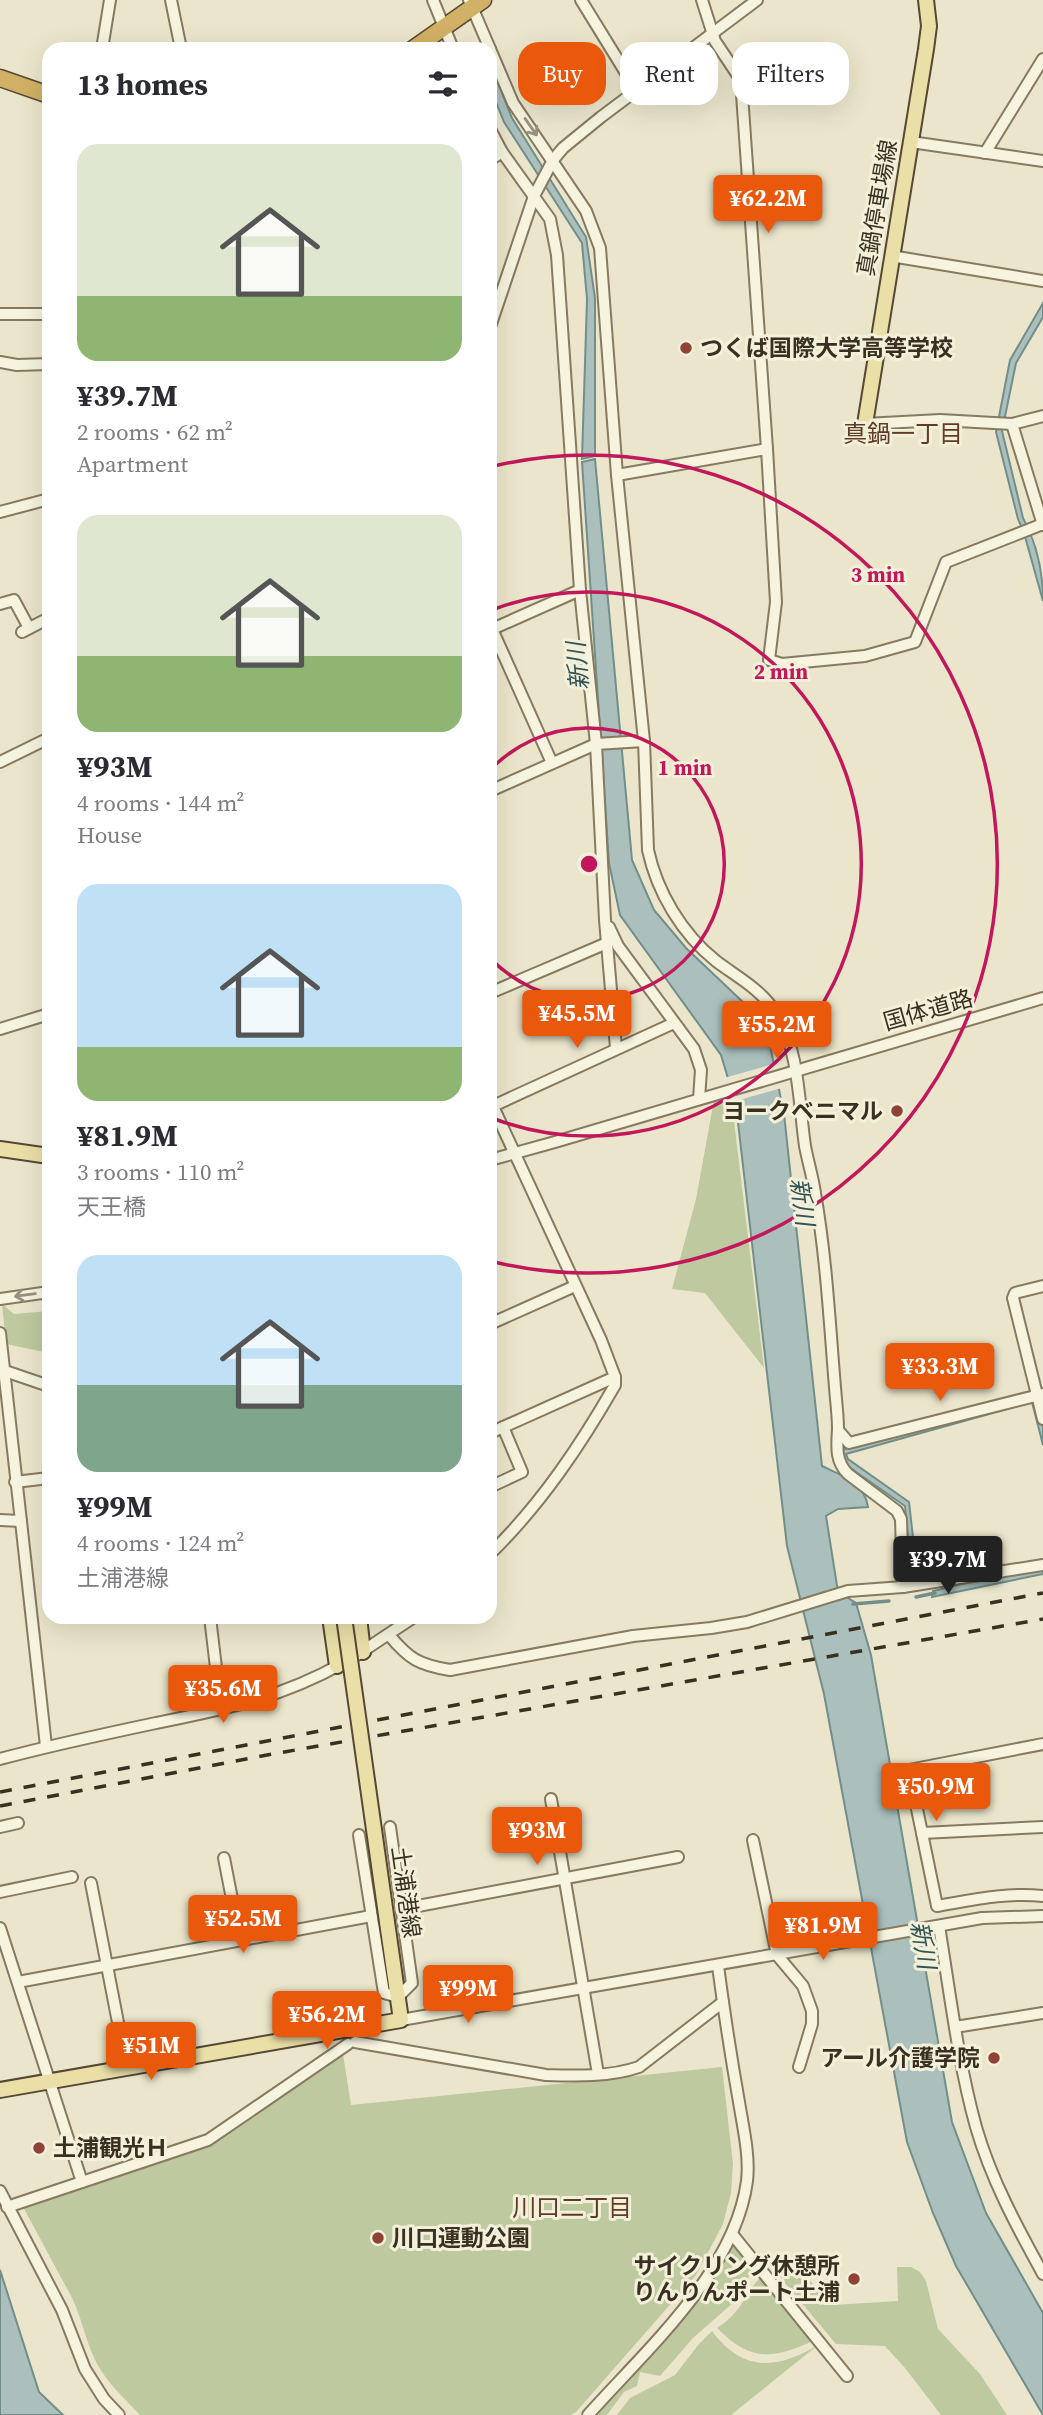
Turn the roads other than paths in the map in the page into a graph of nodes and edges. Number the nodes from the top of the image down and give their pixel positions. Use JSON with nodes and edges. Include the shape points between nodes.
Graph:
{"nodes":[{"id":1,"x":110,"y":0,"type":"edge"},
{"id":2,"x":171,"y":0,"type":"edge"},
{"id":3,"x":433,"y":0,"type":"edge"},
{"id":4,"x":581,"y":0,"type":"edge"},
{"id":5,"x":702,"y":0,"type":"edge"},
{"id":6,"x":757,"y":0,"type":"edge"},
{"id":7,"x":926,"y":0,"type":"edge"},
{"id":8,"x":474,"y":4,"type":"edge"},
{"id":9,"x":446,"y":26,"type":"junction"},
{"id":10,"x":713,"y":31,"type":"junction"},
{"id":11,"x":103,"y":42,"type":"edge"},
{"id":12,"x":180,"y":42,"type":"edge"},
{"id":13,"x":424,"y":42,"type":"edge"},
{"id":14,"x":451,"y":42,"type":"edge"},
{"id":15,"x":488,"y":42,"type":"edge"},
{"id":16,"x":699,"y":42,"type":"edge"},
{"id":17,"x":1043,"y":59,"type":"edge"},
{"id":18,"x":620,"y":63,"type":"edge"},
{"id":19,"x":497,"y":65,"type":"edge"},
{"id":20,"x":0,"y":78,"type":"edge"},
{"id":21,"x":42,"y":93,"type":"edge"},
{"id":22,"x":620,"y":104,"type":"edge"},
{"id":23,"x":497,"y":142,"type":"edge"},
{"id":24,"x":911,"y":142,"type":"junction"},
{"id":25,"x":502,"y":152,"type":"junction"},
{"id":26,"x":985,"y":153,"type":"junction"},
{"id":27,"x":497,"y":155,"type":"edge"},
{"id":28,"x":1043,"y":161,"type":"edge"},
{"id":29,"x":551,"y":164,"type":"junction"},
{"id":30,"x":536,"y":192,"type":"junction"},
{"id":31,"x":891,"y":256,"type":"junction"},
{"id":32,"x":1043,"y":281,"type":"edge"},
{"id":33,"x":497,"y":306,"type":"edge"},
{"id":34,"x":0,"y":314,"type":"edge"},
{"id":35,"x":42,"y":314,"type":"edge"},
{"id":36,"x":0,"y":362,"type":"edge"},
{"id":37,"x":42,"y":364,"type":"edge"},
{"id":38,"x":1043,"y":416,"type":"edge"},
{"id":39,"x":865,"y":424,"type":"joint"},
{"id":40,"x":1012,"y":424,"type":"junction"},
{"id":41,"x":767,"y":449,"type":"junction"},
{"id":42,"x":617,"y":475,"type":"junction"},
{"id":43,"x":42,"y":501,"type":"edge"},
{"id":44,"x":0,"y":512,"type":"edge"},
{"id":45,"x":1043,"y":524,"type":"edge"},
{"id":46,"x":580,"y":590,"type":"junction"},
{"id":47,"x":0,"y":604,"type":"edge"},
{"id":48,"x":42,"y":622,"type":"edge"},
{"id":49,"x":497,"y":627,"type":"edge"},
{"id":50,"x":497,"y":643,"type":"edge"},
{"id":51,"x":42,"y":741,"type":"edge"},
{"id":52,"x":644,"y":741,"type":"junction"},
{"id":53,"x":596,"y":744,"type":"junction"},
{"id":54,"x":0,"y":762,"type":"edge"},
{"id":55,"x":552,"y":763,"type":"junction"},
{"id":56,"x":497,"y":788,"type":"edge"},
{"id":57,"x":605,"y":920,"type":"junction"},
{"id":58,"x":607,"y":943,"type":"junction"},
{"id":59,"x":497,"y":990,"type":"edge"},
{"id":60,"x":1043,"y":998,"type":"edge"},
{"id":61,"x":42,"y":1016,"type":"edge"},
{"id":62,"x":674,"y":1023,"type":"junction"},
{"id":63,"x":0,"y":1029,"type":"edge"},
{"id":64,"x":616,"y":1048,"type":"junction"},
{"id":65,"x":791,"y":1073,"type":"junction"},
{"id":66,"x":699,"y":1099,"type":"junction"},
{"id":67,"x":497,"y":1100,"type":"edge"},
{"id":68,"x":497,"y":1116,"type":"edge"},
{"id":69,"x":0,"y":1149,"type":"edge"},
{"id":70,"x":514,"y":1154,"type":"junction"},
{"id":71,"x":42,"y":1155,"type":"edge"},
{"id":72,"x":497,"y":1158,"type":"edge"},
{"id":73,"x":575,"y":1286,"type":"junction"},
{"id":74,"x":1043,"y":1286,"type":"edge"},
{"id":75,"x":42,"y":1293,"type":"edge"},
{"id":76,"x":0,"y":1298,"type":"edge"},
{"id":77,"x":497,"y":1321,"type":"edge"},
{"id":78,"x":0,"y":1333,"type":"edge"},
{"id":79,"x":5,"y":1371,"type":"junction"},
{"id":80,"x":615,"y":1377,"type":"junction"},
{"id":81,"x":42,"y":1384,"type":"edge"},
{"id":82,"x":1040,"y":1394,"type":"edge"},
{"id":83,"x":1043,"y":1419,"type":"edge"},
{"id":84,"x":503,"y":1427,"type":"junction"},
{"id":85,"x":497,"y":1430,"type":"edge"},
{"id":86,"x":838,"y":1430,"type":"junction"},
{"id":87,"x":42,"y":1479,"type":"edge"},
{"id":88,"x":15,"y":1482,"type":"junction"},
{"id":89,"x":497,"y":1484,"type":"edge"},
{"id":90,"x":0,"y":1520,"type":"edge"},
{"id":91,"x":21,"y":1521,"type":"junction"},
{"id":92,"x":497,"y":1546,"type":"edge"},
{"id":93,"x":1043,"y":1565,"type":"edge"},
{"id":94,"x":903,"y":1587,"type":"junction"},
{"id":95,"x":210,"y":1624,"type":"edge"},
{"id":96,"x":331,"y":1624,"type":"edge"},
{"id":97,"x":345,"y":1624,"type":"edge"},
{"id":98,"x":360,"y":1624,"type":"edge"},
{"id":99,"x":404,"y":1624,"type":"edge"},
{"id":100,"x":389,"y":1635,"type":"junction"},
{"id":101,"x":363,"y":1652,"type":"junction"},
{"id":102,"x":337,"y":1666,"type":"junction"},
{"id":103,"x":221,"y":1710,"type":"junction"},
{"id":104,"x":1043,"y":1744,"type":"edge"},
{"id":105,"x":46,"y":1746,"type":"junction"},
{"id":106,"x":0,"y":1759,"type":"edge"},
{"id":107,"x":551,"y":1799,"type":"dead end"},
{"id":108,"x":18,"y":1823,"type":"dead end"},
{"id":109,"x":0,"y":1827,"type":"edge"},
{"id":110,"x":390,"y":1827,"type":"dead end"},
{"id":111,"x":1043,"y":1827,"type":"edge"},
{"id":112,"x":922,"y":1833,"type":"junction"},
{"id":113,"x":359,"y":1835,"type":"dead end"},
{"id":114,"x":753,"y":1840,"type":"dead end"},
{"id":115,"x":678,"y":1857,"type":"dead end"},
{"id":116,"x":224,"y":1858,"type":"dead end"},
{"id":117,"x":72,"y":1877,"type":"dead end"},
{"id":118,"x":564,"y":1878,"type":"junction"},
{"id":119,"x":91,"y":1883,"type":"dead end"},
{"id":120,"x":0,"y":1892,"type":"edge"},
{"id":121,"x":1043,"y":1896,"type":"edge"},
{"id":122,"x":402,"y":1909,"type":"junction"},
{"id":123,"x":372,"y":1916,"type":"junction"},
{"id":124,"x":1043,"y":1916,"type":"edge"},
{"id":125,"x":0,"y":1927,"type":"edge"},
{"id":126,"x":934,"y":1927,"type":"junction"},
{"id":127,"x":240,"y":1940,"type":"junction"},
{"id":128,"x":777,"y":1955,"type":"junction"},
{"id":129,"x":108,"y":1964,"type":"junction"},
{"id":130,"x":718,"y":1966,"type":"junction"},
{"id":131,"x":18,"y":1982,"type":"junction"},
{"id":132,"x":585,"y":1988,"type":"junction"},
{"id":133,"x":398,"y":1997,"type":"junction"},
{"id":134,"x":723,"y":2003,"type":"junction"},
{"id":135,"x":1043,"y":2013,"type":"edge"},
{"id":136,"x":401,"y":2020,"type":"junction"},
{"id":137,"x":955,"y":2027,"type":"junction"},
{"id":138,"x":799,"y":2067,"type":"dead end"},
{"id":139,"x":127,"y":2069,"type":"junction"},
{"id":140,"x":598,"y":2074,"type":"junction"},
{"id":141,"x":50,"y":2082,"type":"junction"},
{"id":142,"x":0,"y":2090,"type":"edge"},
{"id":143,"x":82,"y":2182,"type":"junction"},
{"id":144,"x":0,"y":2191,"type":"edge"},
{"id":145,"x":7,"y":2207,"type":"junction"},
{"id":146,"x":740,"y":2210,"type":"junction"},
{"id":147,"x":752,"y":2213,"type":"dead end"},
{"id":148,"x":732,"y":2234,"type":"junction"},
{"id":149,"x":1043,"y":2274,"type":"edge"},
{"id":150,"x":847,"y":2376,"type":"dead end"},
{"id":151,"x":119,"y":2415,"type":"edge"},
{"id":152,"x":588,"y":2415,"type":"edge"}],
"edges":[{"from":1,"to":11,"type":"street"},
{"from":2,"to":12,"type":"street"},
{"from":3,"to":9,"type":"street"},
{"from":4,"to":18,"type":"street"},
{"from":5,"to":10,"type":"street"},
{"from":6,"to":10,"type":"street"},
{"from":7,"to":24,"type":"main road","name":"真鍋停車場線","via":[[929,26]]},
{"from":8,"to":9,"type":"highway"},
{"from":8,"to":15,"type":"street"},
{"from":9,"to":13,"type":"highway"},
{"from":9,"to":14,"type":"street"},
{"from":10,"to":16,"type":"street"},
{"from":10,"to":41,"type":"street","via":[[741,80]]},
{"from":17,"to":26,"type":"street"},
{"from":19,"to":29,"type":"street","one_way":true,"via":[[513,103]]},
{"from":20,"to":21,"type":"highway"},
{"from":22,"to":29,"type":"street","via":[[579,134]]},
{"from":23,"to":25,"type":"street"},
{"from":24,"to":26,"type":"street"},
{"from":24,"to":31,"type":"main road","name":"真鍋停車場線"},
{"from":25,"to":27,"type":"street"},
{"from":25,"to":30,"type":"street"},
{"from":26,"to":28,"type":"street"},
{"from":29,"to":30,"type":"street"},
{"from":29,"to":42,"type":"street","via":[[586,211],[600,247]]},
{"from":30,"to":33,"type":"street"},
{"from":30,"to":46,"type":"street","via":[[550,219],[557,255]]},
{"from":31,"to":32,"type":"street"},
{"from":31,"to":39,"type":"main road","name":"真鍋停車場線"},
{"from":34,"to":35,"type":"street"},
{"from":36,"to":37,"type":"street"},
{"from":38,"to":40,"type":"street"},
{"from":39,"to":40,"type":"street"},
{"from":40,"to":45,"type":"street"},
{"from":41,"to":42,"type":"street"},
{"from":41,"to":45,"type":"street","via":[[776,602],[769,660],[782,664],[865,656],[915,642],[946,562]]},
{"from":42,"to":52,"type":"street"},
{"from":43,"to":44,"type":"street"},
{"from":46,"to":49,"type":"street"},
{"from":46,"to":53,"type":"street"},
{"from":47,"to":48,"type":"street","via":[[14,600],[26,630]]},
{"from":50,"to":55,"type":"street"},
{"from":51,"to":54,"type":"street"},
{"from":52,"to":53,"type":"street"},
{"from":52,"to":65,"type":"street","via":[[648,850],[657,884],[700,945],[747,981],[776,1012]]},
{"from":53,"to":55,"type":"street"},
{"from":53,"to":57,"type":"street"},
{"from":55,"to":56,"type":"street"},
{"from":57,"to":58,"type":"street"},
{"from":57,"to":62,"type":"street","via":[[618,946]]},
{"from":58,"to":59,"type":"street"},
{"from":58,"to":64,"type":"street"},
{"from":60,"to":65,"type":"street","name":"国体道路"},
{"from":61,"to":63,"type":"street"},
{"from":62,"to":64,"type":"street"},
{"from":62,"to":66,"type":"street","via":[[699,1061]]},
{"from":64,"to":67,"type":"street"},
{"from":65,"to":66,"type":"street","name":"国体道路"},
{"from":65,"to":86,"type":"street","via":[[817,1207]]},
{"from":66,"to":70,"type":"street","name":"国体道路"},
{"from":68,"to":70,"type":"street"},
{"from":69,"to":71,"type":"main road"},
{"from":70,"to":72,"type":"street","name":"国体道路"},
{"from":70,"to":73,"type":"street"},
{"from":73,"to":77,"type":"street"},
{"from":73,"to":80,"type":"street"},
{"from":74,"to":82,"type":"street","via":[[1015,1293],[1013,1298]]},
{"from":75,"to":76,"type":"street","one_way":true},
{"from":78,"to":79,"type":"street"},
{"from":79,"to":81,"type":"street"},
{"from":79,"to":88,"type":"street"},
{"from":80,"to":84,"type":"street"},
{"from":80,"to":92,"type":"street","via":[[615,1385],[583,1441]]},
{"from":82,"to":83,"type":"street"},
{"from":82,"to":86,"type":"street","via":[[849,1443]]},
{"from":84,"to":85,"type":"street"},
{"from":84,"to":89,"type":"street","via":[[522,1472]]},
{"from":86,"to":94,"type":"street","via":[[842,1468],[901,1519]]},
{"from":87,"to":88,"type":"street"},
{"from":88,"to":91,"type":"street"},
{"from":90,"to":91,"type":"street"},
{"from":91,"to":105,"type":"street"},
{"from":93,"to":94,"type":"street"},
{"from":94,"to":100,"type":"street","via":[[848,1591],[747,1622],[633,1636],[450,1670],[412,1660]]},
{"from":95,"to":103,"type":"street"},
{"from":96,"to":102,"type":"main road"},
{"from":97,"to":133,"type":"main road","name":"土浦港線","bridge":true},
{"from":98,"to":101,"type":"main road"},
{"from":99,"to":100,"type":"street"},
{"from":100,"to":101,"type":"street"},
{"from":101,"to":102,"type":"street"},
{"from":102,"to":103,"type":"street","via":[[284,1692]]},
{"from":103,"to":105,"type":"street"},
{"from":104,"to":112,"type":"street","via":[[909,1770]]},
{"from":105,"to":106,"type":"street"},
{"from":107,"to":118,"type":"street"},
{"from":108,"to":109,"type":"street"},
{"from":110,"to":122,"type":"street"},
{"from":111,"to":112,"type":"street"},
{"from":112,"to":121,"type":"street","via":[[937,1906],[998,1896]]},
{"from":113,"to":123,"type":"street"},
{"from":114,"to":128,"type":"street"},
{"from":115,"to":118,"type":"street"},
{"from":116,"to":127,"type":"street"},
{"from":117,"to":120,"type":"street"},
{"from":118,"to":122,"type":"street"},
{"from":118,"to":132,"type":"street"},
{"from":119,"to":129,"type":"street"},
{"from":122,"to":133,"type":"street","via":[[412,1983]]},
{"from":123,"to":127,"type":"street"},
{"from":123,"to":133,"type":"street","via":[[384,1993]]},
{"from":124,"to":126,"type":"street"},
{"from":125,"to":131,"type":"street"},
{"from":126,"to":128,"type":"street"},
{"from":126,"to":137,"type":"street"},
{"from":127,"to":129,"type":"street"},
{"from":128,"to":130,"type":"street"},
{"from":128,"to":138,"type":"street","via":[[803,1986],[812,2011],[813,2024]]},
{"from":129,"to":131,"type":"street"},
{"from":129,"to":139,"type":"street"},
{"from":130,"to":132,"type":"street"},
{"from":130,"to":134,"type":"street"},
{"from":131,"to":141,"type":"street"},
{"from":132,"to":136,"type":"street"},
{"from":132,"to":140,"type":"street"},
{"from":133,"to":136,"type":"main road","name":"土浦港線"},
{"from":134,"to":140,"type":"street","via":[[639,2067]]},
{"from":134,"to":146,"type":"street","via":[[744,2137],[747,2180]]},
{"from":135,"to":137,"type":"street"},
{"from":136,"to":139,"type":"main road"},
{"from":137,"to":149,"type":"street","via":[[976,2127],[996,2181]]},
{"from":139,"to":141,"type":"main road"},
{"from":140,"to":143,"type":"street","via":[[545,2075],[351,2043],[208,2140]]},
{"from":141,"to":142,"type":"main road"},
{"from":141,"to":143,"type":"street"},
{"from":143,"to":145,"type":"street"},
{"from":144,"to":145,"type":"street"},
{"from":145,"to":151,"type":"street","via":[[62,2310],[85,2369]]},
{"from":146,"to":147,"type":"street"},
{"from":146,"to":148,"type":"street"},
{"from":148,"to":150,"type":"street"},
{"from":148,"to":152,"type":"street","via":[[712,2270],[675,2318]]}]}
